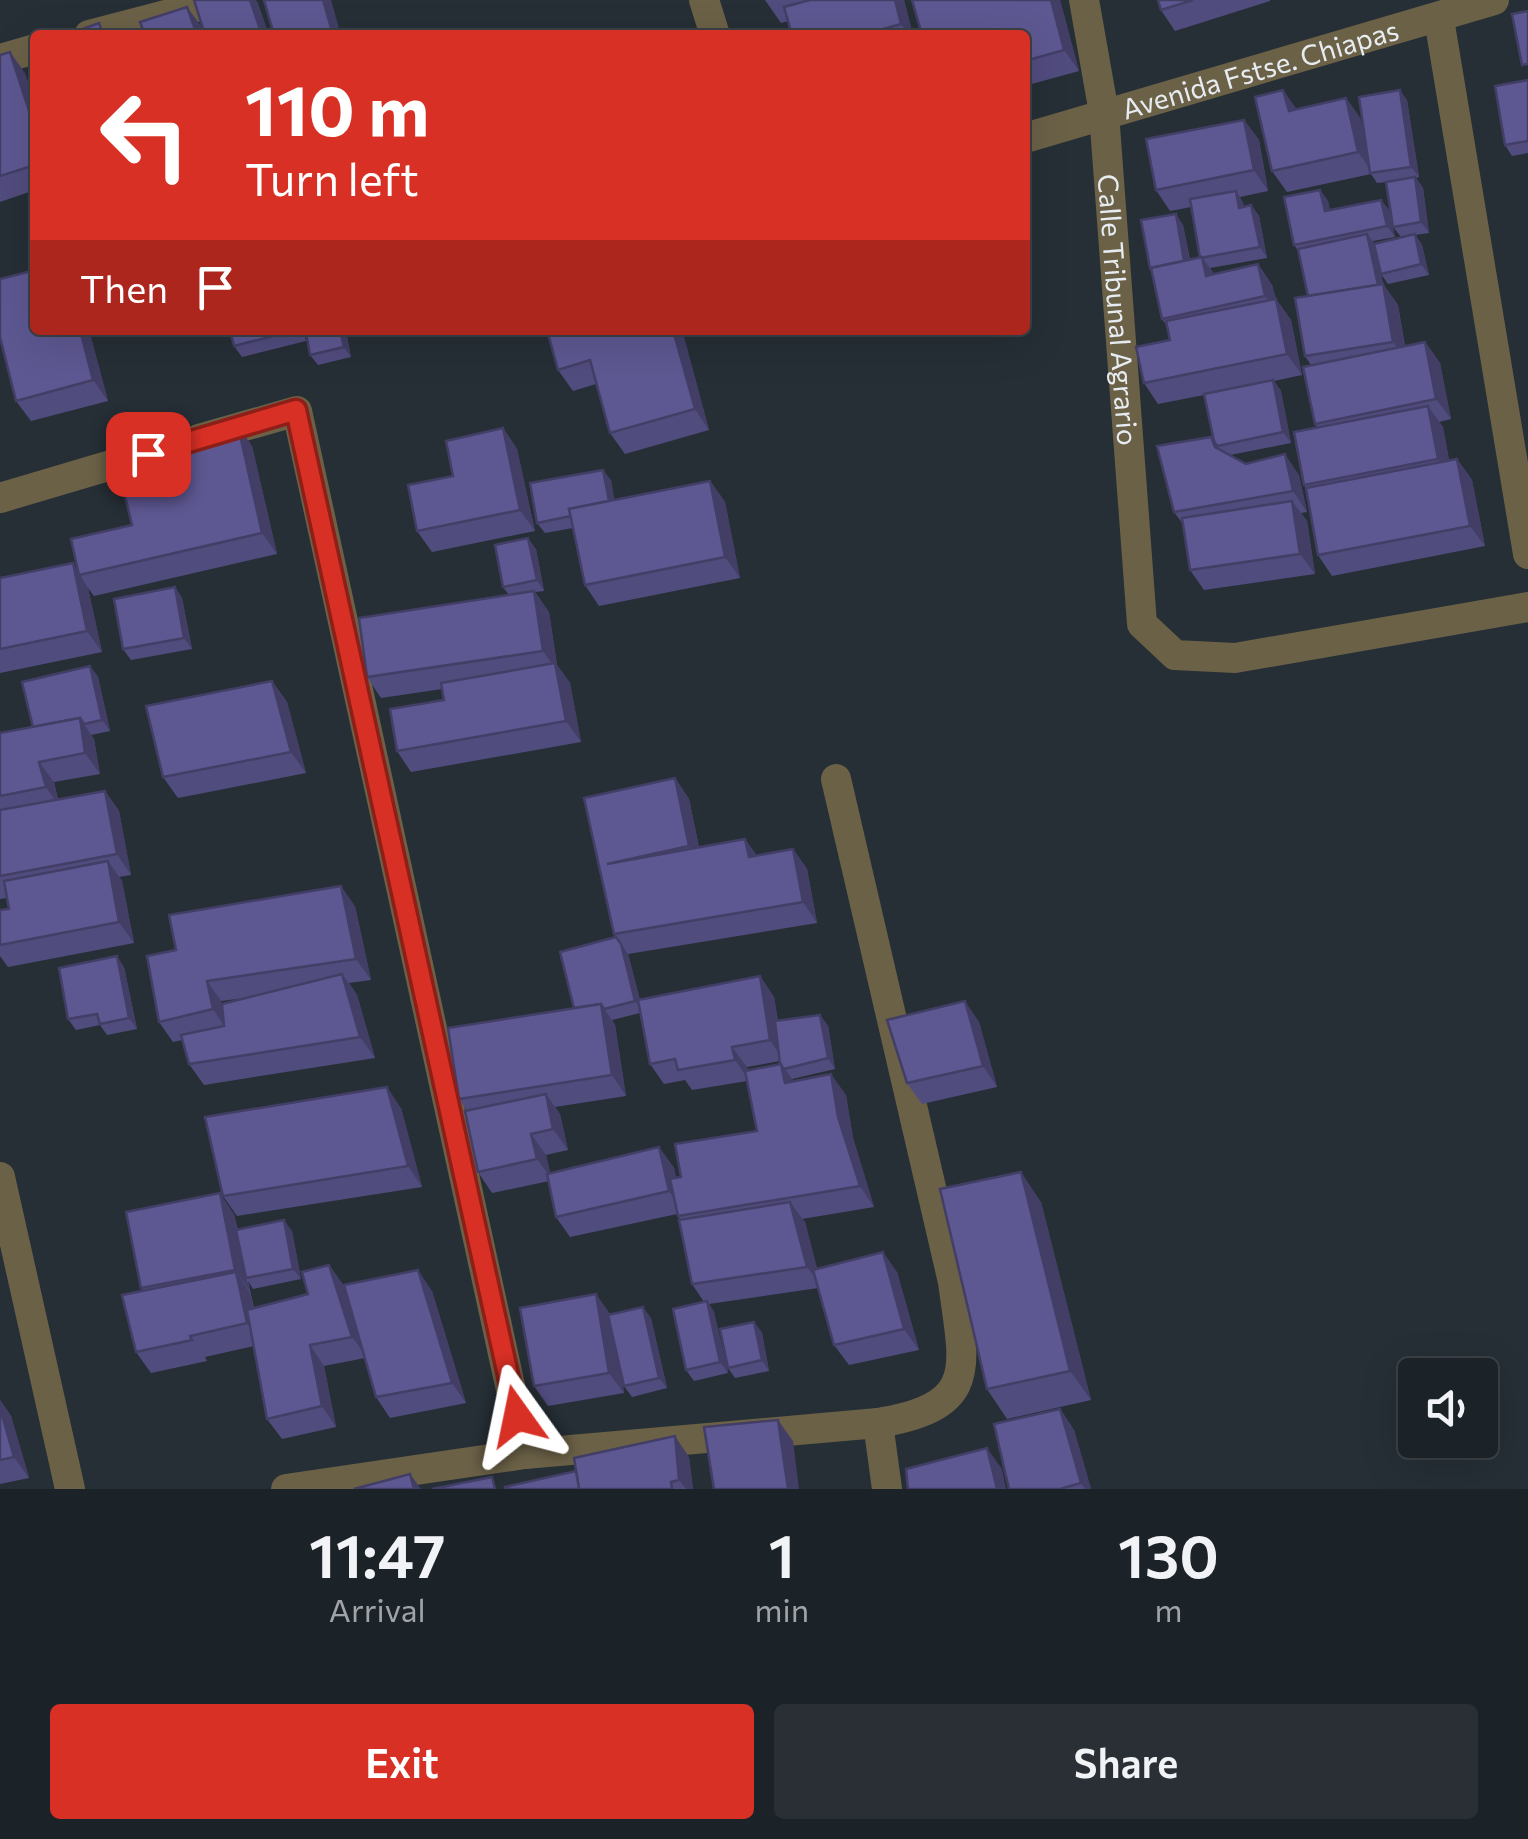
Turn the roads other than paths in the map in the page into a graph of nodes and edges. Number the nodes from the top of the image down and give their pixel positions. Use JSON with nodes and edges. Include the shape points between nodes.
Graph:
{"nodes":[{"id":1,"x":222,"y":0,"type":"edge"},
{"id":2,"x":704,"y":0,"type":"edge"},
{"id":3,"x":1084,"y":0,"type":"edge"},
{"id":4,"x":1494,"y":0,"type":"edge"},
{"id":5,"x":1439,"y":19,"type":"junction"},
{"id":6,"x":109,"y":30,"type":"edge"},
{"id":7,"x":713,"y":30,"type":"edge"},
{"id":8,"x":30,"y":50,"type":"edge"},
{"id":9,"x":0,"y":58,"type":"edge"},
{"id":10,"x":1104,"y":113,"type":"junction"},
{"id":11,"x":1030,"y":136,"type":"edge"},
{"id":12,"x":0,"y":498,"type":"edge"},
{"id":13,"x":1528,"y":554,"type":"edge"},
{"id":14,"x":1528,"y":607,"type":"edge"},
{"id":15,"x":836,"y":778,"type":"dead end"},
{"id":16,"x":0,"y":1177,"type":"edge"},
{"id":17,"x":878,"y":1423,"type":"junction"},
{"id":18,"x":525,"y":1454,"type":"junction"},
{"id":19,"x":70,"y":1489,"type":"edge"},
{"id":20,"x":286,"y":1489,"type":"edge"},
{"id":21,"x":888,"y":1489,"type":"edge"}],
"edges":[{"from":1,"to":6,"type":"street"},
{"from":2,"to":7,"type":"street"},
{"from":3,"to":10,"type":"street","name":"Calle Tribunal Agrario"},
{"from":4,"to":5,"type":"street","name":"Avenida Fstse. Chiapas"},
{"from":5,"to":10,"type":"street","name":"Avenida Fstse. Chiapas"},
{"from":5,"to":13,"type":"street"},
{"from":8,"to":9,"type":"street"},
{"from":10,"to":11,"type":"street","name":"Avenida Fstse. Chiapas"},
{"from":10,"to":14,"type":"street","name":"Calle Tribunal Agrario","via":[[1142,624],[1176,655],[1235,658]]},
{"from":12,"to":18,"type":"street","via":[[296,410]]},
{"from":15,"to":17,"type":"street","via":[[952,1282],[963,1363],[952,1394],[920,1416]]},
{"from":16,"to":19,"type":"street"},
{"from":17,"to":18,"type":"street"},
{"from":17,"to":21,"type":"street"},
{"from":18,"to":20,"type":"street"}]}
